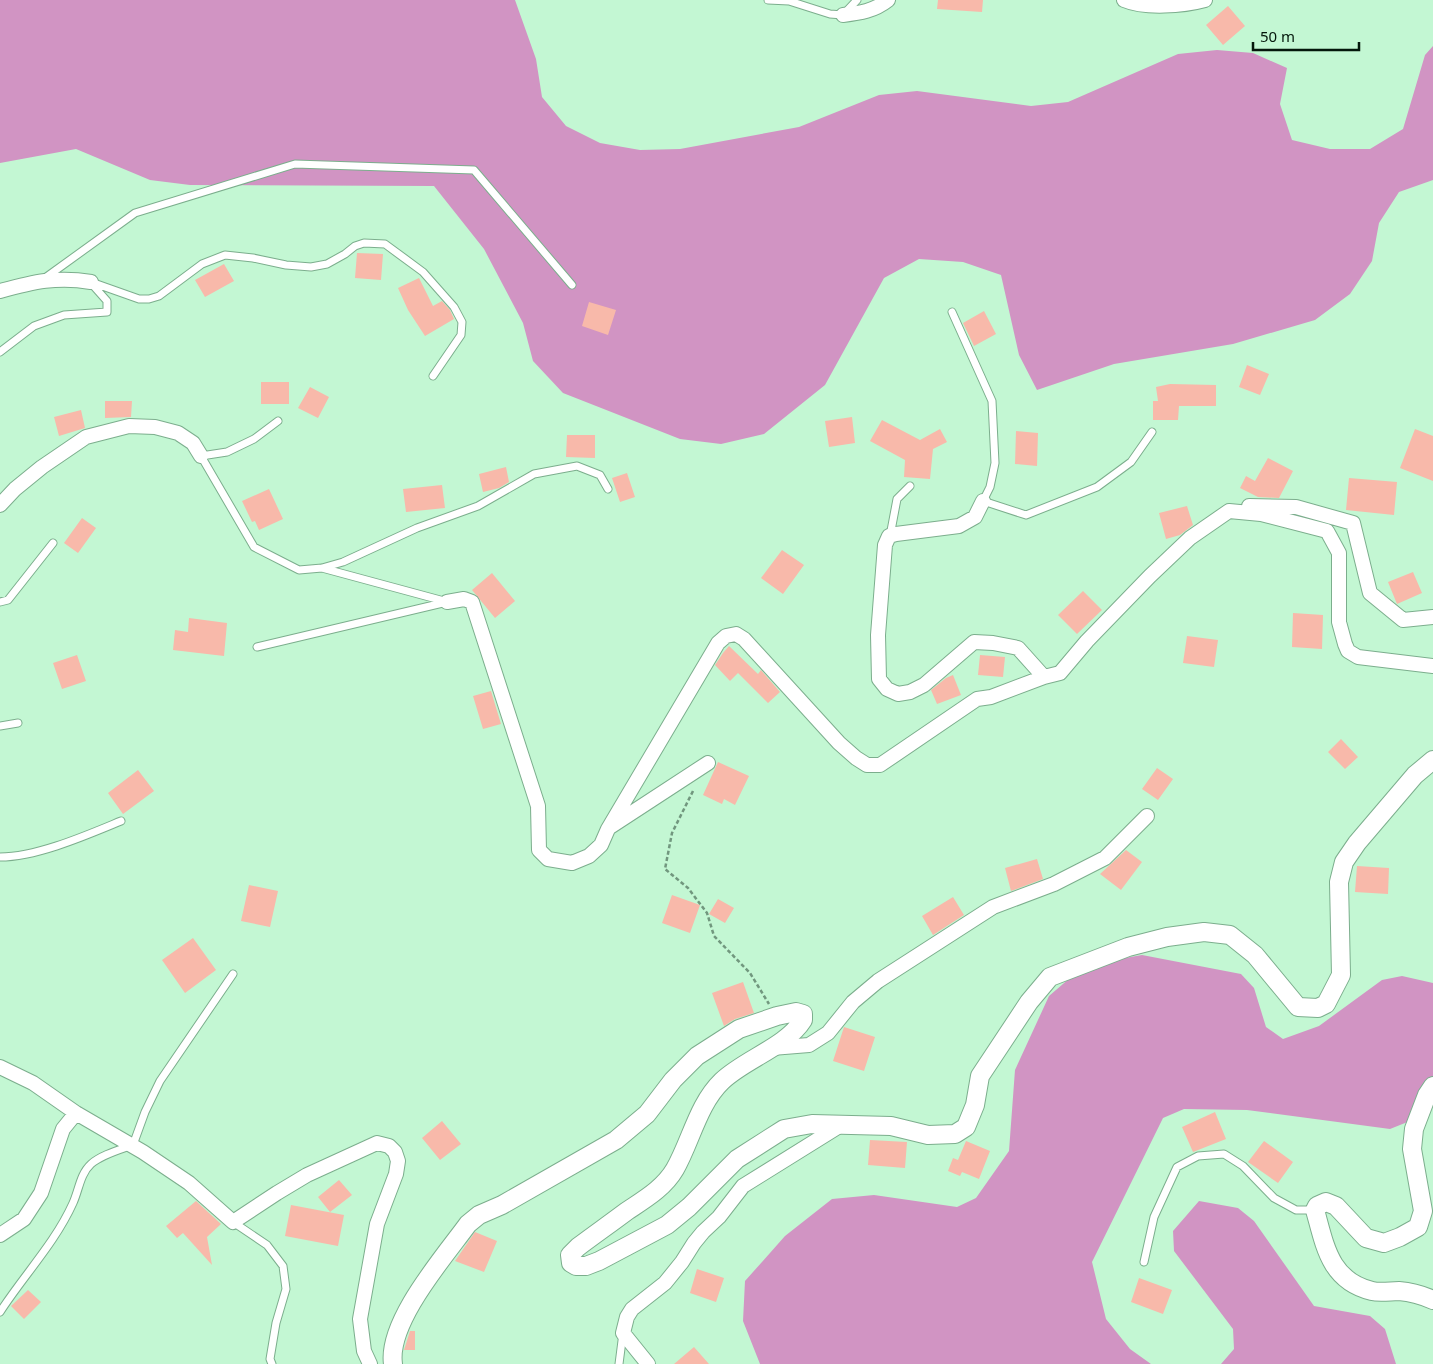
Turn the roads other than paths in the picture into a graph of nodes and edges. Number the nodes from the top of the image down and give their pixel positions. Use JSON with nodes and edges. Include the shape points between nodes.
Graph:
{"nodes":[{"id":1,"x":768,"y":0,"type":"edge"},
{"id":2,"x":857,"y":0,"type":"edge"},
{"id":3,"x":888,"y":0,"type":"edge"},
{"id":4,"x":1124,"y":0,"type":"edge"},
{"id":5,"x":1205,"y":0,"type":"edge"},
{"id":6,"x":843,"y":15,"type":"junction"},
{"id":7,"x":43,"y":280,"type":"junction"},
{"id":8,"x":91,"y":282,"type":"junction"},
{"id":9,"x":572,"y":285,"type":"dead end"},
{"id":10,"x":0,"y":291,"type":"edge"},
{"id":11,"x":952,"y":312,"type":"dead end"},
{"id":12,"x":0,"y":352,"type":"edge"},
{"id":13,"x":433,"y":376,"type":"dead end"},
{"id":14,"x":278,"y":420,"type":"dead end"},
{"id":15,"x":1152,"y":432,"type":"dead end"},
{"id":16,"x":202,"y":456,"type":"junction"},
{"id":17,"x":910,"y":486,"type":"dead end"},
{"id":18,"x":608,"y":489,"type":"dead end"},
{"id":19,"x":983,"y":502,"type":"junction"},
{"id":20,"x":0,"y":505,"type":"edge"},
{"id":21,"x":1229,"y":512,"type":"junction"},
{"id":22,"x":890,"y":536,"type":"junction"},
{"id":23,"x":53,"y":543,"type":"dead end"},
{"id":24,"x":322,"y":568,"type":"junction"},
{"id":25,"x":0,"y":602,"type":"edge"},
{"id":26,"x":447,"y":602,"type":"junction"},
{"id":27,"x":1433,"y":617,"type":"edge"},
{"id":28,"x":257,"y":647,"type":"dead end"},
{"id":29,"x":1433,"y":666,"type":"edge"},
{"id":30,"x":1044,"y":677,"type":"junction"},
{"id":31,"x":18,"y":723,"type":"dead end"},
{"id":32,"x":0,"y":726,"type":"edge"},
{"id":33,"x":1433,"y":760,"type":"edge"},
{"id":34,"x":708,"y":763,"type":"dead end"},
{"id":35,"x":1147,"y":816,"type":"dead end"},
{"id":36,"x":121,"y":820,"type":"dead end"},
{"id":37,"x":608,"y":829,"type":"junction"},
{"id":38,"x":0,"y":857,"type":"edge"},
{"id":39,"x":233,"y":974,"type":"dead end"},
{"id":40,"x":771,"y":1048,"type":"junction"},
{"id":41,"x":0,"y":1067,"type":"edge"},
{"id":42,"x":1433,"y":1086,"type":"edge"},
{"id":43,"x":76,"y":1113,"type":"junction"},
{"id":44,"x":842,"y":1125,"type":"junction"},
{"id":45,"x":132,"y":1145,"type":"junction"},
{"id":46,"x":1315,"y":1210,"type":"junction"},
{"id":47,"x":233,"y":1222,"type":"junction"},
{"id":48,"x":0,"y":1235,"type":"edge"},
{"id":49,"x":1144,"y":1262,"type":"dead end"},
{"id":50,"x":1433,"y":1300,"type":"edge"},
{"id":51,"x":0,"y":1312,"type":"edge"},
{"id":52,"x":623,"y":1333,"type":"junction"},
{"id":53,"x":272,"y":1364,"type":"edge"},
{"id":54,"x":370,"y":1364,"type":"edge"},
{"id":55,"x":393,"y":1364,"type":"edge"},
{"id":56,"x":618,"y":1364,"type":"edge"},
{"id":57,"x":648,"y":1364,"type":"edge"}],
"edges":[{"from":1,"to":6,"type":"lane","via":[[790,1]]},
{"from":2,"to":6,"type":"lane"},
{"from":3,"to":6,"type":"street","via":[[866,12]]},
{"from":4,"to":5,"type":"street","via":[[1152,6]]},
{"from":7,"to":8,"type":"street"},
{"from":7,"to":9,"type":"lane","via":[[135,213],[294,164],[474,170]]},
{"from":7,"to":10,"type":"street"},
{"from":8,"to":12,"type":"lane","via":[[107,301],[107,312],[64,315],[34,326]]},
{"from":8,"to":13,"type":"lane","via":[[149,300],[202,264],[225,255],[311,267],[327,264],[354,246],[385,244],[423,272],[454,307],[462,322],[461,335]]},
{"from":11,"to":19,"type":"lane","via":[[992,401],[996,463]]},
{"from":14,"to":16,"type":"lane","via":[[254,439],[227,452]]},
{"from":15,"to":19,"type":"lane","via":[[1131,462],[1097,487],[1026,515]]},
{"from":16,"to":20,"type":"street","via":[[193,442],[178,433],[155,427],[129,426],[86,437],[42,467]]},
{"from":16,"to":24,"type":"lane","via":[[254,547],[299,570]]},
{"from":17,"to":22,"type":"lane","via":[[897,499]]},
{"from":18,"to":24,"type":"lane","via":[[600,474],[577,466],[534,474],[478,506],[417,528],[344,562]]},
{"from":19,"to":22,"type":"street","via":[[975,517],[959,526]]},
{"from":21,"to":27,"type":"street","via":[[1250,506],[1296,507],[1353,523],[1370,593],[1403,620]]},
{"from":21,"to":29,"type":"street","via":[[1260,514],[1327,531],[1339,553],[1339,622],[1348,651],[1358,658]]},
{"from":21,"to":30,"type":"street","via":[[1190,538],[1150,576],[1086,641],[1060,673]]},
{"from":22,"to":30,"type":"street","via":[[884,544],[878,634],[880,679],[887,689],[898,694],[924,686],[974,642],[1018,648]]},
{"from":23,"to":25,"type":"lane","via":[[8,600]]},
{"from":24,"to":26,"type":"lane"},
{"from":26,"to":28,"type":"lane"},
{"from":26,"to":37,"type":"street","via":[[464,599],[472,602],[538,806],[539,850],[548,859],[572,863],[589,856],[601,845]]},
{"from":30,"to":37,"type":"street","via":[[978,699],[880,765],[867,765],[839,743],[744,639],[736,634],[726,636],[718,643]]},
{"from":31,"to":32,"type":"lane"},
{"from":33,"to":44,"type":"street","via":[[1415,775],[1344,862],[1339,882],[1341,975],[1326,1004],[1318,1008],[1298,1007],[1255,955],[1230,936],[1204,932],[1167,937],[1128,947],[1050,977],[1029,1002],[980,1076],[975,1105],[966,1127],[955,1134],[928,1134],[890,1126]]},
{"from":34,"to":37,"type":"street"},
{"from":35,"to":40,"type":"street","via":[[1106,858],[1054,884],[993,907],[878,981],[853,1002],[828,1032],[809,1045]]},
{"from":36,"to":38,"type":"lane","via":[[40,850]]},
{"from":39,"to":45,"type":"lane","via":[[160,1081]]},
{"from":40,"to":44,"type":"street","via":[[731,1074],[709,1096],[675,1170],[661,1187],[578,1247],[570,1255],[571,1263],[586,1266],[667,1225],[737,1159],[784,1130],[812,1124]]},
{"from":40,"to":55,"type":"street","via":[[798,1027],[804,1020],[803,1014],[796,1012],[777,1016],[739,1029],[697,1056],[673,1080],[647,1114],[616,1140],[502,1205],[478,1215],[413,1300],[394,1342]]},
{"from":41,"to":43,"type":"street","via":[[33,1083]]},
{"from":42,"to":46,"type":"street","via":[[1414,1129],[1412,1149],[1423,1211],[1418,1227],[1384,1243],[1366,1238],[1336,1206],[1326,1202]]},
{"from":43,"to":45,"type":"street"},
{"from":43,"to":48,"type":"street","via":[[63,1129],[41,1193],[24,1219]]},
{"from":44,"to":52,"type":"street","via":[[743,1186],[719,1217],[698,1237],[665,1283],[632,1309]]},
{"from":45,"to":47,"type":"street","via":[[189,1183]]},
{"from":45,"to":51,"type":"lane","via":[[99,1159],[84,1172],[74,1202],[58,1232]]},
{"from":46,"to":49,"type":"lane","via":[[1296,1210],[1274,1198],[1243,1166],[1224,1154],[1198,1156],[1177,1167],[1154,1217]]},
{"from":46,"to":50,"type":"street","via":[[1327,1255],[1339,1273],[1373,1292],[1416,1293]]},
{"from":47,"to":53,"type":"lane","via":[[267,1245],[283,1266],[286,1289],[276,1323]]},
{"from":47,"to":54,"type":"street","via":[[308,1175],[377,1143],[389,1146],[398,1161],[396,1174],[377,1224],[360,1319],[364,1351]]},
{"from":52,"to":56,"type":"lane"},
{"from":52,"to":57,"type":"street"}]}
